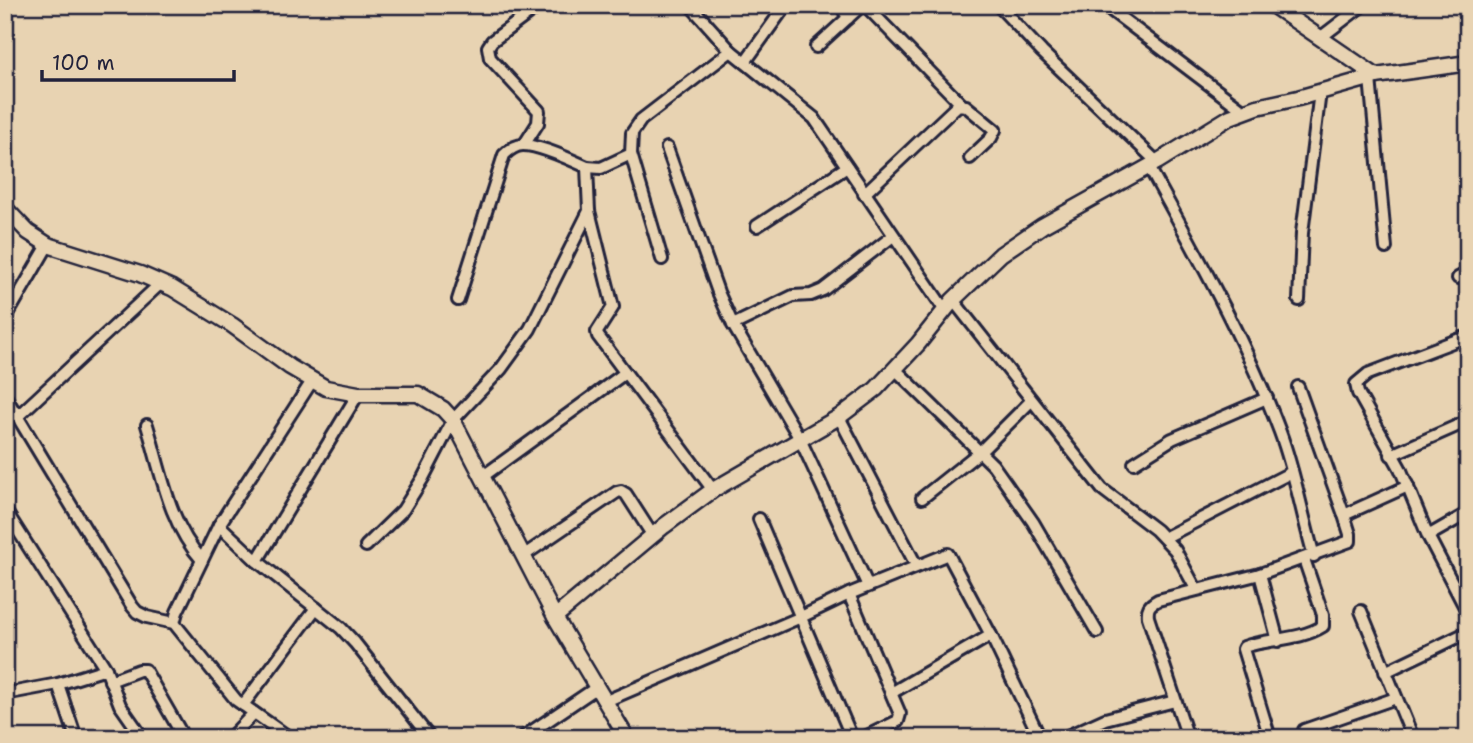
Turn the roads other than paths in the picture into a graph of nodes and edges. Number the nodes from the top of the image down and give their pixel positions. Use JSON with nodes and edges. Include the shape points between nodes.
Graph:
{"nodes":[{"id":1,"x":540,"y":5,"type":"edge"},
{"id":2,"x":690,"y":5,"type":"edge"},
{"id":3,"x":786,"y":5,"type":"edge"},
{"id":4,"x":841,"y":5,"type":"edge"},
{"id":5,"x":864,"y":5,"type":"edge"},
{"id":6,"x":998,"y":5,"type":"edge"},
{"id":7,"x":1104,"y":5,"type":"edge"},
{"id":8,"x":1272,"y":5,"type":"edge"},
{"id":9,"x":1363,"y":5,"type":"edge"},
{"id":10,"x":848,"y":18,"type":"junction"},
{"id":11,"x":1320,"y":38,"type":"junction"},
{"id":12,"x":816,"y":47,"type":"dead end"},
{"id":13,"x":730,"y":51,"type":"junction"},
{"id":14,"x":745,"y":62,"type":"junction"},
{"id":15,"x":1468,"y":64,"type":"edge"},
{"id":16,"x":1373,"y":77,"type":"junction"},
{"id":17,"x":1320,"y":92,"type":"junction"},
{"id":18,"x":962,"y":105,"type":"junction"},
{"id":19,"x":1244,"y":111,"type":"junction"},
{"id":20,"x":524,"y":145,"type":"junction"},
{"id":21,"x":667,"y":148,"type":"dead end"},
{"id":22,"x":631,"y":154,"type":"junction"},
{"id":23,"x":970,"y":158,"type":"dead end"},
{"id":24,"x":1153,"y":164,"type":"junction"},
{"id":25,"x":587,"y":167,"type":"junction"},
{"id":26,"x":847,"y":167,"type":"junction"},
{"id":27,"x":864,"y":194,"type":"junction"},
{"id":28,"x":5,"y":208,"type":"edge"},
{"id":29,"x":589,"y":211,"type":"junction"},
{"id":30,"x":757,"y":226,"type":"dead end"},
{"id":31,"x":893,"y":236,"type":"junction"},
{"id":32,"x":48,"y":245,"type":"junction"},
{"id":33,"x":1386,"y":248,"type":"dead end"},
{"id":34,"x":662,"y":259,"type":"dead end"},
{"id":35,"x":161,"y":283,"type":"junction"},
{"id":36,"x":458,"y":300,"type":"dead end"},
{"id":37,"x":1298,"y":300,"type":"dead end"},
{"id":38,"x":948,"y":305,"type":"junction"},
{"id":39,"x":8,"y":308,"type":"edge"},
{"id":40,"x":5,"y":318,"type":"edge"},
{"id":41,"x":733,"y":325,"type":"junction"},
{"id":42,"x":1468,"y":336,"type":"edge"},
{"id":43,"x":895,"y":369,"type":"junction"},
{"id":44,"x":625,"y":373,"type":"junction"},
{"id":45,"x":312,"y":381,"type":"junction"},
{"id":46,"x":1298,"y":387,"type":"dead end"},
{"id":47,"x":358,"y":394,"type":"junction"},
{"id":48,"x":5,"y":396,"type":"edge"},
{"id":49,"x":1266,"y":398,"type":"junction"},
{"id":50,"x":1031,"y":401,"type":"junction"},
{"id":51,"x":18,"y":416,"type":"junction"},
{"id":52,"x":839,"y":418,"type":"junction"},
{"id":53,"x":453,"y":420,"type":"junction"},
{"id":54,"x":1468,"y":421,"type":"edge"},
{"id":55,"x":147,"y":425,"type":"dead end"},
{"id":56,"x":800,"y":439,"type":"junction"},
{"id":57,"x":981,"y":451,"type":"junction"},
{"id":58,"x":1391,"y":455,"type":"junction"},
{"id":59,"x":1134,"y":463,"type":"dead end"},
{"id":60,"x":1292,"y":472,"type":"junction"},
{"id":61,"x":482,"y":477,"type":"junction"},
{"id":62,"x":1408,"y":486,"type":"junction"},
{"id":63,"x":713,"y":490,"type":"junction"},
{"id":64,"x":922,"y":498,"type":"dead end"},
{"id":65,"x":5,"y":510,"type":"edge"},
{"id":66,"x":1468,"y":513,"type":"edge"},
{"id":67,"x":1344,"y":515,"type":"junction"},
{"id":68,"x":760,"y":519,"type":"dead end"},
{"id":69,"x":219,"y":525,"type":"junction"},
{"id":70,"x":653,"y":536,"type":"junction"},
{"id":71,"x":1428,"y":536,"type":"junction"},
{"id":72,"x":1164,"y":538,"type":"junction"},
{"id":73,"x":366,"y":546,"type":"dead end"},
{"id":74,"x":523,"y":556,"type":"junction"},
{"id":75,"x":1309,"y":558,"type":"junction"},
{"id":76,"x":202,"y":560,"type":"junction"},
{"id":77,"x":257,"y":561,"type":"junction"},
{"id":78,"x":916,"y":565,"type":"junction"},
{"id":79,"x":1259,"y":574,"type":"junction"},
{"id":80,"x":868,"y":586,"type":"junction"},
{"id":81,"x":1196,"y":589,"type":"junction"},
{"id":82,"x":849,"y":594,"type":"junction"},
{"id":83,"x":316,"y":608,"type":"junction"},
{"id":84,"x":1361,"y":611,"type":"dead end"},
{"id":85,"x":1468,"y":613,"type":"edge"},
{"id":86,"x":555,"y":617,"type":"junction"},
{"id":87,"x":801,"y":617,"type":"junction"},
{"id":88,"x":174,"y":623,"type":"junction"},
{"id":89,"x":1097,"y":632,"type":"dead end"},
{"id":90,"x":1468,"y":632,"type":"edge"},
{"id":91,"x":991,"y":635,"type":"junction"},
{"id":92,"x":1278,"y":641,"type":"junction"},
{"id":93,"x":106,"y":669,"type":"junction"},
{"id":94,"x":1385,"y":672,"type":"junction"},
{"id":95,"x":110,"y":681,"type":"junction"},
{"id":96,"x":58,"y":684,"type":"junction"},
{"id":97,"x":596,"y":688,"type":"junction"},
{"id":98,"x":892,"y":692,"type":"junction"},
{"id":99,"x":5,"y":694,"type":"edge"},
{"id":100,"x":1396,"y":698,"type":"junction"},
{"id":101,"x":606,"y":701,"type":"junction"},
{"id":102,"x":1174,"y":701,"type":"junction"},
{"id":103,"x":243,"y":705,"type":"junction"},
{"id":104,"x":254,"y":713,"type":"junction"},
{"id":105,"x":1304,"y":730,"type":"dead end"},
{"id":106,"x":76,"y":738,"type":"edge"},
{"id":107,"x":142,"y":738,"type":"edge"},
{"id":108,"x":184,"y":738,"type":"edge"},
{"id":109,"x":230,"y":738,"type":"edge"},
{"id":110,"x":290,"y":738,"type":"edge"},
{"id":111,"x":429,"y":738,"type":"edge"},
{"id":112,"x":522,"y":738,"type":"edge"},
{"id":113,"x":627,"y":738,"type":"edge"},
{"id":114,"x":852,"y":738,"type":"edge"},
{"id":115,"x":863,"y":738,"type":"edge"},
{"id":116,"x":1040,"y":738,"type":"edge"},
{"id":117,"x":1063,"y":738,"type":"edge"},
{"id":118,"x":1188,"y":738,"type":"edge"},
{"id":119,"x":1270,"y":738,"type":"edge"},
{"id":120,"x":1413,"y":738,"type":"edge"}],
"edges":[{"from":1,"to":20,"type":"street","via":[[488,47],[489,58],[539,111],[541,117]]},
{"from":2,"to":13,"type":"street"},
{"from":3,"to":14,"type":"street"},
{"from":4,"to":10,"type":"street"},
{"from":5,"to":10,"type":"street"},
{"from":5,"to":18,"type":"street"},
{"from":6,"to":24,"type":"street"},
{"from":7,"to":19,"type":"street"},
{"from":8,"to":11,"type":"street"},
{"from":9,"to":11,"type":"street"},
{"from":10,"to":12,"type":"street"},
{"from":11,"to":16,"type":"street"},
{"from":13,"to":14,"type":"street"},
{"from":13,"to":22,"type":"street","via":[[641,120],[632,134]]},
{"from":14,"to":26,"type":"street","via":[[814,118]]},
{"from":15,"to":16,"type":"street"},
{"from":16,"to":17,"type":"street"},
{"from":16,"to":33,"type":"street"},
{"from":17,"to":19,"type":"street"},
{"from":17,"to":37,"type":"street"},
{"from":18,"to":23,"type":"street","via":[[996,130]]},
{"from":18,"to":27,"type":"street","via":[[954,107]]},
{"from":19,"to":24,"type":"street"},
{"from":20,"to":25,"type":"street"},
{"from":20,"to":36,"type":"street","via":[[504,155]]},
{"from":21,"to":41,"type":"street"},
{"from":22,"to":25,"type":"street","via":[[601,168]]},
{"from":22,"to":34,"type":"street"},
{"from":24,"to":38,"type":"street","via":[[1017,243]]},
{"from":24,"to":49,"type":"street"},
{"from":25,"to":29,"type":"street"},
{"from":26,"to":27,"type":"street"},
{"from":26,"to":30,"type":"street"},
{"from":27,"to":31,"type":"street"},
{"from":28,"to":32,"type":"street"},
{"from":29,"to":44,"type":"street","via":[[614,307],[597,332]]},
{"from":29,"to":53,"type":"street","via":[[530,329],[501,369]]},
{"from":31,"to":38,"type":"street"},
{"from":31,"to":41,"type":"street","via":[[818,293],[793,296]]},
{"from":32,"to":35,"type":"street"},
{"from":32,"to":39,"type":"street"},
{"from":35,"to":45,"type":"street","via":[[204,306]]},
{"from":35,"to":51,"type":"street"},
{"from":38,"to":43,"type":"street"},
{"from":38,"to":50,"type":"street"},
{"from":39,"to":40,"type":"street"},
{"from":41,"to":56,"type":"street"},
{"from":42,"to":58,"type":"street","via":[[1361,377],[1356,384]]},
{"from":43,"to":52,"type":"street"},
{"from":43,"to":57,"type":"street"},
{"from":44,"to":61,"type":"street"},
{"from":44,"to":63,"type":"street"},
{"from":45,"to":47,"type":"street"},
{"from":45,"to":69,"type":"street"},
{"from":46,"to":67,"type":"street"},
{"from":47,"to":53,"type":"street","via":[[418,394]]},
{"from":47,"to":77,"type":"street"},
{"from":48,"to":51,"type":"street"},
{"from":49,"to":59,"type":"street","via":[[1172,439]]},
{"from":49,"to":60,"type":"street"},
{"from":50,"to":57,"type":"street"},
{"from":50,"to":72,"type":"street","via":[[1102,489]]},
{"from":51,"to":88,"type":"street","via":[[132,606],[148,617]]},
{"from":52,"to":56,"type":"street"},
{"from":52,"to":78,"type":"street"},
{"from":53,"to":61,"type":"street"},
{"from":53,"to":73,"type":"street","via":[[413,496]]},
{"from":54,"to":58,"type":"street"},
{"from":55,"to":76,"type":"street","via":[[179,529]]},
{"from":56,"to":63,"type":"street"},
{"from":56,"to":80,"type":"street"},
{"from":57,"to":64,"type":"street"},
{"from":57,"to":89,"type":"street","via":[[1032,522]]},
{"from":58,"to":62,"type":"street"},
{"from":60,"to":72,"type":"street"},
{"from":60,"to":75,"type":"street"},
{"from":61,"to":74,"type":"street"},
{"from":62,"to":67,"type":"street"},
{"from":62,"to":71,"type":"street"},
{"from":63,"to":70,"type":"street"},
{"from":65,"to":93,"type":"street"},
{"from":66,"to":71,"type":"street"},
{"from":67,"to":75,"type":"street","via":[[1350,541]]},
{"from":68,"to":87,"type":"street"},
{"from":69,"to":76,"type":"street"},
{"from":69,"to":77,"type":"street"},
{"from":70,"to":74,"type":"street","via":[[621,491]]},
{"from":70,"to":86,"type":"street"},
{"from":71,"to":85,"type":"street"},
{"from":72,"to":81,"type":"street","via":[[1183,561]]},
{"from":74,"to":86,"type":"street"},
{"from":75,"to":79,"type":"street"},
{"from":75,"to":92,"type":"street","via":[[1323,626]]},
{"from":76,"to":88,"type":"street"},
{"from":77,"to":83,"type":"street"},
{"from":78,"to":80,"type":"street"},
{"from":78,"to":91,"type":"street","via":[[948,554]]},
{"from":79,"to":81,"type":"street"},
{"from":79,"to":92,"type":"street"},
{"from":80,"to":82,"type":"street"},
{"from":81,"to":102,"type":"street","via":[[1158,600],[1148,610]]},
{"from":82,"to":87,"type":"street"},
{"from":82,"to":98,"type":"street"},
{"from":83,"to":103,"type":"street"},
{"from":83,"to":111,"type":"street","via":[[355,643]]},
{"from":84,"to":94,"type":"street"},
{"from":86,"to":97,"type":"street"},
{"from":87,"to":101,"type":"street"},
{"from":87,"to":114,"type":"street"},
{"from":88,"to":103,"type":"street"},
{"from":90,"to":94,"type":"street"},
{"from":91,"to":98,"type":"street"},
{"from":91,"to":116,"type":"street"},
{"from":92,"to":119,"type":"street","via":[[1243,649]]},
{"from":93,"to":95,"type":"street"},
{"from":93,"to":96,"type":"street"},
{"from":94,"to":100,"type":"street"},
{"from":95,"to":107,"type":"street"},
{"from":95,"to":108,"type":"street","via":[[145,670]]},
{"from":96,"to":99,"type":"street"},
{"from":96,"to":106,"type":"street"},
{"from":97,"to":101,"type":"street"},
{"from":97,"to":112,"type":"street"},
{"from":98,"to":115,"type":"street","via":[[898,721]]},
{"from":100,"to":105,"type":"street"},
{"from":100,"to":120,"type":"street"},
{"from":101,"to":113,"type":"street"},
{"from":102,"to":117,"type":"street","via":[[1105,719]]},
{"from":102,"to":118,"type":"street"},
{"from":103,"to":104,"type":"street"},
{"from":104,"to":109,"type":"street"},
{"from":104,"to":110,"type":"street"}]}
